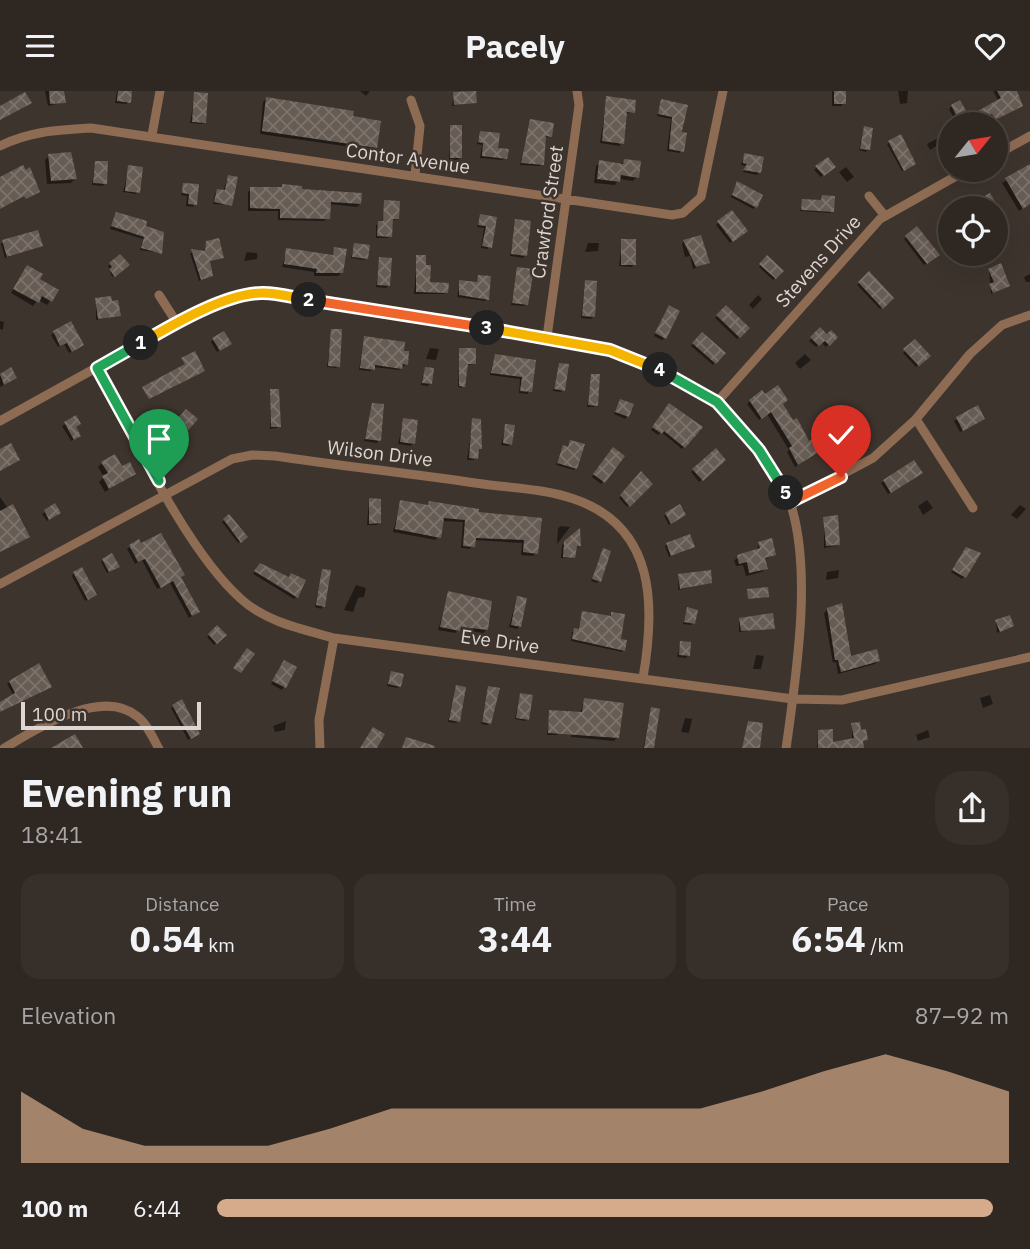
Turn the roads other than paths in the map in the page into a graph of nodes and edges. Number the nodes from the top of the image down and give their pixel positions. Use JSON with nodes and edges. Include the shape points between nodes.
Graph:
{"nodes":[{"id":1,"x":160,"y":91,"type":"edge"},
{"id":2,"x":577,"y":91,"type":"edge"},
{"id":3,"x":723,"y":91,"type":"edge"},
{"id":4,"x":411,"y":100,"type":"dead end"},
{"id":5,"x":152,"y":135,"type":"junction"},
{"id":6,"x":1030,"y":137,"type":"edge"},
{"id":7,"x":0,"y":146,"type":"edge"},
{"id":8,"x":1008,"y":149,"type":"edge"},
{"id":9,"x":415,"y":175,"type":"junction"},
{"id":10,"x":946,"y":182,"type":"edge"},
{"id":11,"x":869,"y":195,"type":"dead end"},
{"id":12,"x":565,"y":199,"type":"junction"},
{"id":13,"x":885,"y":216,"type":"junction"},
{"id":14,"x":159,"y":295,"type":"dead end"},
{"id":15,"x":1030,"y":315,"type":"edge"},
{"id":16,"x":177,"y":323,"type":"junction"},
{"id":17,"x":547,"y":337,"type":"junction"},
{"id":18,"x":97,"y":368,"type":"junction"},
{"id":19,"x":717,"y":402,"type":"junction"},
{"id":20,"x":916,"y":419,"type":"junction"},
{"id":21,"x":0,"y":421,"type":"edge"},
{"id":22,"x":166,"y":493,"type":"junction"},
{"id":23,"x":790,"y":502,"type":"junction"},
{"id":24,"x":973,"y":508,"type":"dead end"},
{"id":25,"x":0,"y":584,"type":"edge"},
{"id":26,"x":334,"y":638,"type":"junction"},
{"id":27,"x":1030,"y":657,"type":"edge"},
{"id":28,"x":643,"y":678,"type":"junction"},
{"id":29,"x":793,"y":699,"type":"junction"},
{"id":30,"x":3,"y":748,"type":"edge"},
{"id":31,"x":159,"y":748,"type":"edge"},
{"id":32,"x":320,"y":748,"type":"edge"},
{"id":33,"x":786,"y":748,"type":"edge"}],
"edges":[{"from":1,"to":5,"type":"street"},
{"from":2,"to":12,"type":"street","name":"Crawford Street","via":[[579,106]]},
{"from":3,"to":12,"type":"street","name":"Contor Avenue","via":[[701,197],[682,213]]},
{"from":4,"to":9,"type":"street","via":[[420,126]]},
{"from":5,"to":7,"type":"street","name":"Contor Avenue","via":[[91,128],[47,130]]},
{"from":5,"to":9,"type":"street","name":"Contor Avenue"},
{"from":6,"to":8,"type":"street"},
{"from":9,"to":12,"type":"street","name":"Contor Avenue"},
{"from":10,"to":13,"type":"street","name":"Stevens Drive"},
{"from":11,"to":13,"type":"street"},
{"from":12,"to":17,"type":"street","name":"Crawford Street"},
{"from":13,"to":19,"type":"street","name":"Stevens Drive"},
{"from":14,"to":16,"type":"street"},
{"from":15,"to":20,"type":"street","via":[[1002,325],[970,354]]},
{"from":16,"to":17,"type":"street","via":[[261,293]]},
{"from":16,"to":18,"type":"street"},
{"from":17,"to":19,"type":"street","via":[[610,350],[655,367]]},
{"from":18,"to":21,"type":"street"},
{"from":18,"to":22,"type":"street","name":"Eve Drive"},
{"from":19,"to":23,"type":"street","via":[[759,450]]},
{"from":20,"to":23,"type":"street","via":[[873,458]]},
{"from":20,"to":24,"type":"street"},
{"from":22,"to":25,"type":"street","name":"Wilson Drive"},
{"from":22,"to":26,"type":"street","name":"Eve Drive","via":[[220,577],[242,600],[270,618]]},
{"from":22,"to":28,"type":"street","name":"Wilson Drive","via":[[211,468],[252,455],[575,499],[611,521],[639,558],[649,585],[651,617]]},
{"from":23,"to":29,"type":"street","via":[[802,571]]},
{"from":26,"to":28,"type":"street","name":"Eve Drive"},
{"from":26,"to":32,"type":"street","via":[[319,720]]},
{"from":27,"to":29,"type":"street","name":"Eve Drive","via":[[842,700]]},
{"from":28,"to":29,"type":"street","name":"Eve Drive"},
{"from":29,"to":33,"type":"street"},
{"from":30,"to":31,"type":"street","via":[[72,712],[102,706],[137,716]]}]}
